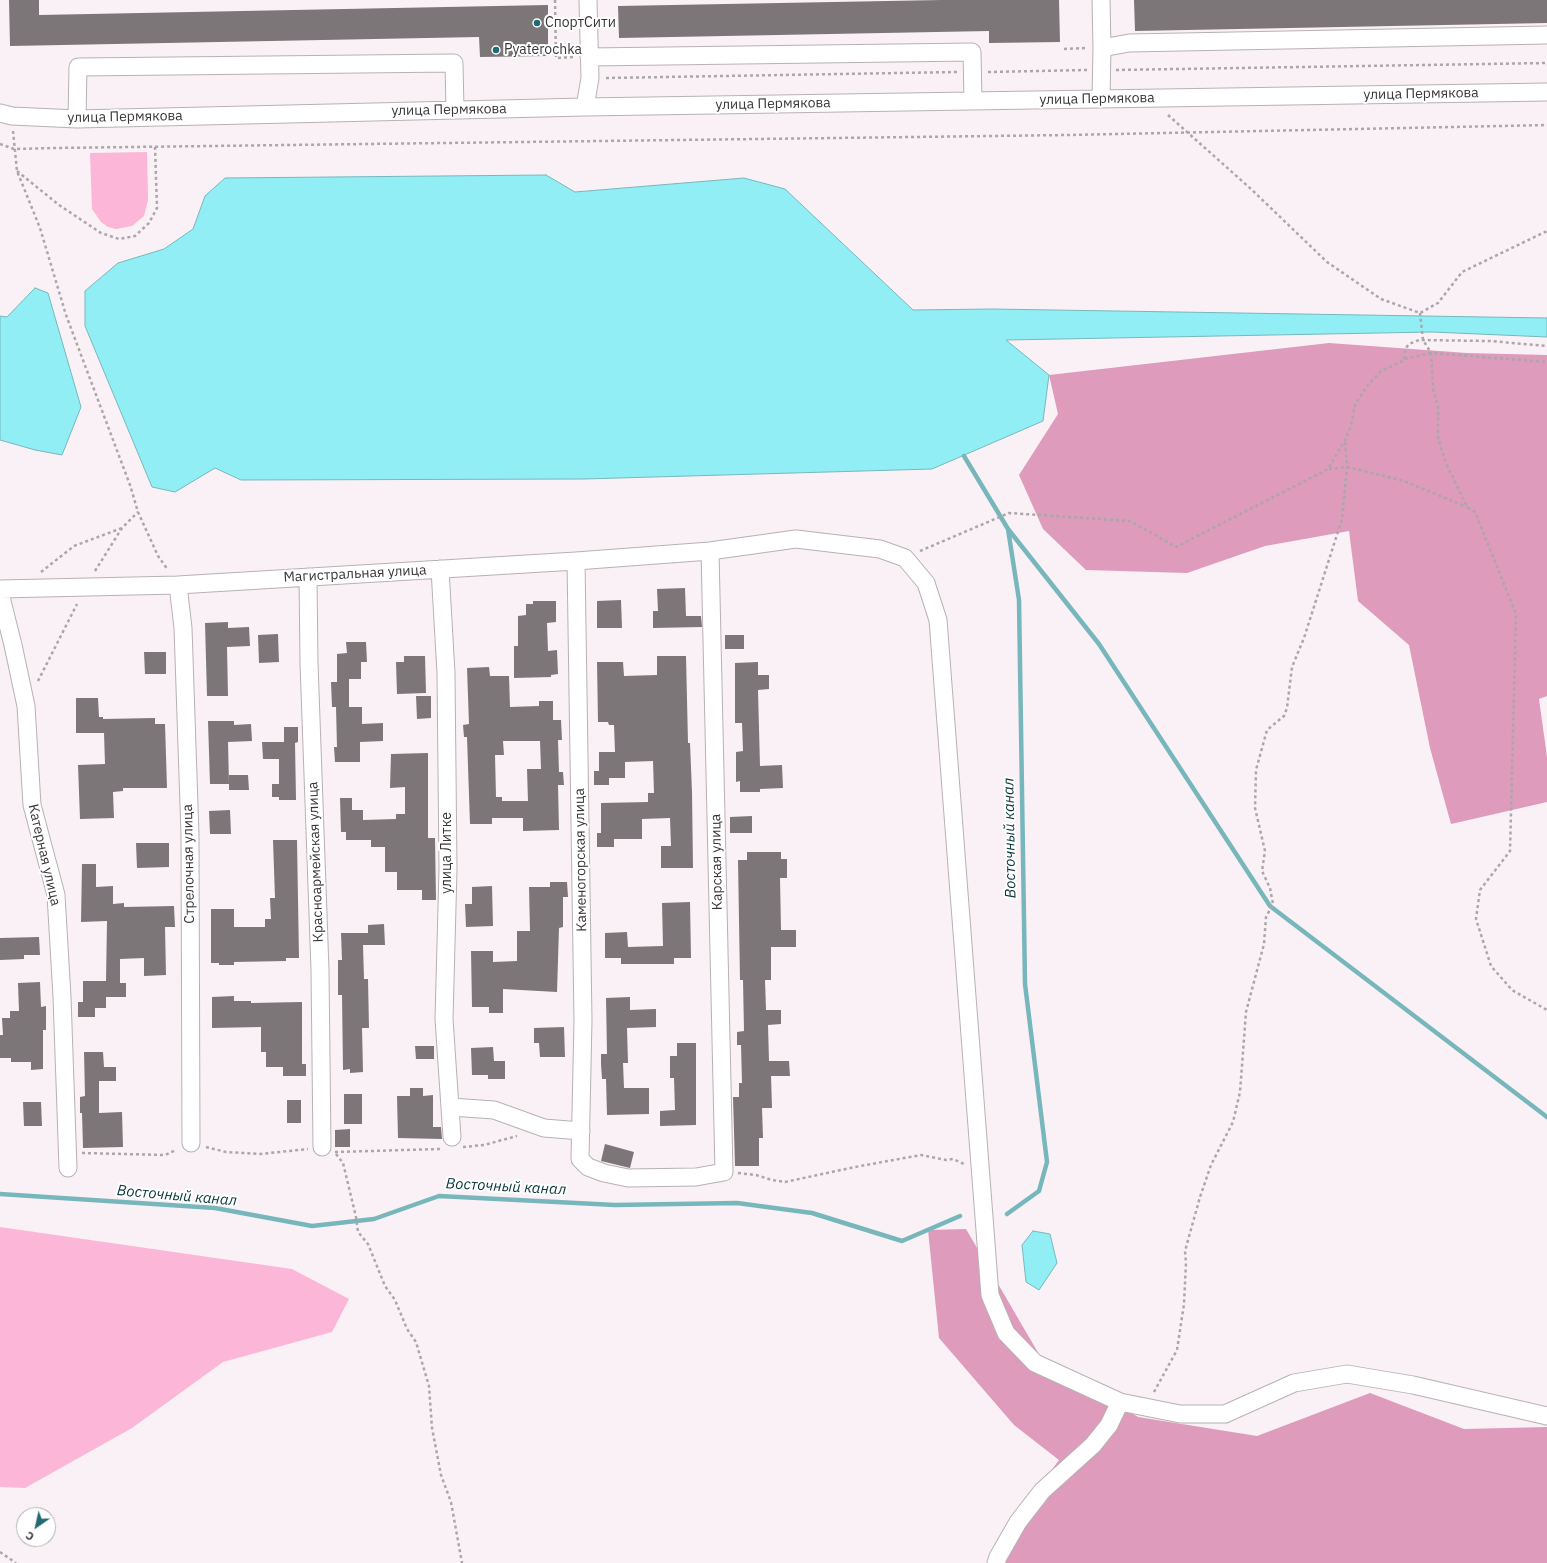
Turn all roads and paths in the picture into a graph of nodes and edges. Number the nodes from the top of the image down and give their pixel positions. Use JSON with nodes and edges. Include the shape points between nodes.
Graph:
{"nodes":[{"id":1,"x":555,"y":0,"type":"edge"},
{"id":2,"x":588,"y":0,"type":"edge"},
{"id":3,"x":1101,"y":0,"type":"edge"},
{"id":4,"x":1547,"y":35,"type":"edge"},
{"id":5,"x":1102,"y":48,"type":"junction"},
{"id":6,"x":1064,"y":49,"type":"dead end"},
{"id":7,"x":589,"y":57,"type":"junction"},
{"id":8,"x":1547,"y":63,"type":"edge"},
{"id":9,"x":1102,"y":70,"type":"junction"},
{"id":10,"x":973,"y":72,"type":"junction"},
{"id":11,"x":590,"y":78,"type":"junction"},
{"id":12,"x":1547,"y":92,"type":"edge"},
{"id":13,"x":1149,"y":98,"type":"junction"},
{"id":14,"x":1101,"y":99,"type":"junction"},
{"id":15,"x":974,"y":101,"type":"junction"},
{"id":16,"x":585,"y":107,"type":"junction"},
{"id":17,"x":455,"y":110,"type":"junction"},
{"id":18,"x":0,"y":113,"type":"edge"},
{"id":19,"x":77,"y":119,"type":"junction"},
{"id":20,"x":1547,"y":125,"type":"edge"},
{"id":21,"x":1188,"y":132,"type":"junction"},
{"id":22,"x":0,"y":144,"type":"edge"},
{"id":23,"x":155,"y":147,"type":"junction"},
{"id":24,"x":14,"y":149,"type":"junction"},
{"id":25,"x":17,"y":171,"type":"junction"},
{"id":26,"x":1547,"y":231,"type":"edge"},
{"id":27,"x":1420,"y":313,"type":"junction"},
{"id":28,"x":1423,"y":340,"type":"junction"},
{"id":29,"x":1547,"y":346,"type":"edge"},
{"id":30,"x":1431,"y":353,"type":"junction"},
{"id":31,"x":1404,"y":359,"type":"junction"},
{"id":32,"x":1547,"y":362,"type":"edge"},
{"id":33,"x":1345,"y":440,"type":"junction"},
{"id":34,"x":1347,"y":467,"type":"junction"},
{"id":35,"x":1328,"y":470,"type":"junction"},
{"id":36,"x":1468,"y":507,"type":"junction"},
{"id":37,"x":138,"y":512,"type":"junction"},
{"id":38,"x":122,"y":528,"type":"junction"},
{"id":39,"x":710,"y":551,"type":"junction"},
{"id":40,"x":904,"y":558,"type":"junction"},
{"id":41,"x":576,"y":561,"type":"junction"},
{"id":42,"x":440,"y":569,"type":"junction"},
{"id":43,"x":308,"y":577,"type":"junction"},
{"id":44,"x":178,"y":585,"type":"junction"},
{"id":45,"x":85,"y":587,"type":"junction"},
{"id":46,"x":0,"y":589,"type":"edge"},
{"id":47,"x":27,"y":589,"type":"junction"},
{"id":48,"x":0,"y":593,"type":"edge"},
{"id":49,"x":26,"y":706,"type":"junction"},
{"id":50,"x":1547,"y":1010,"type":"edge"},
{"id":51,"x":451,"y":1107,"type":"junction"},
{"id":52,"x":581,"y":1131,"type":"junction"},
{"id":53,"x":452,"y":1137,"type":"dead end"},
{"id":54,"x":191,"y":1143,"type":"dead end"},
{"id":55,"x":329,"y":1150,"type":"joint"},
{"id":56,"x":68,"y":1168,"type":"dead end"},
{"id":57,"x":980,"y":1170,"type":"junction"},
{"id":58,"x":724,"y":1172,"type":"junction"},
{"id":59,"x":1120,"y":1402,"type":"junction"},
{"id":60,"x":1138,"y":1405,"type":"junction"},
{"id":61,"x":1547,"y":1416,"type":"edge"},
{"id":62,"x":0,"y":1552,"type":"edge"},
{"id":63,"x":16,"y":1563,"type":"edge"},
{"id":64,"x":462,"y":1563,"type":"edge"},
{"id":65,"x":996,"y":1563,"type":"edge"}],
"edges":[{"from":1,"to":7,"type":"path","via":[[556,58]]},
{"from":2,"to":7,"type":"street"},
{"from":3,"to":5,"type":"street"},
{"from":4,"to":5,"type":"street","via":[[1129,44]]},
{"from":5,"to":6,"type":"path"},
{"from":5,"to":9,"type":"street"},
{"from":7,"to":10,"type":"street","via":[[972,52]]},
{"from":7,"to":11,"type":"street"},
{"from":8,"to":9,"type":"path"},
{"from":9,"to":10,"type":"path"},
{"from":9,"to":14,"type":"street"},
{"from":10,"to":11,"type":"path"},
{"from":10,"to":15,"type":"street"},
{"from":11,"to":16,"type":"street"},
{"from":12,"to":13,"type":"street","name":"улица Пермякова"},
{"from":13,"to":14,"type":"street","name":"улица Пермякова"},
{"from":13,"to":21,"type":"path"},
{"from":14,"to":15,"type":"street","name":"улица Пермякова"},
{"from":15,"to":16,"type":"street","name":"улица Пермякова"},
{"from":16,"to":17,"type":"street","name":"улица Пермякова"},
{"from":17,"to":19,"type":"street","name":"улица Пермякова"},
{"from":17,"to":19,"type":"street","via":[[454,63],[78,67]]},
{"from":18,"to":19,"type":"street","name":"улица Пермякова","via":[[12,116]]},
{"from":20,"to":21,"type":"path"},
{"from":21,"to":23,"type":"path"},
{"from":21,"to":27,"type":"path","via":[[1327,262],[1381,299]]},
{"from":22,"to":24,"type":"path"},
{"from":23,"to":24,"type":"path"},
{"from":23,"to":25,"type":"path","via":[[157,208],[149,223],[140,232],[135,236],[119,239],[101,233],[59,205]]},
{"from":24,"to":25,"type":"path"},
{"from":25,"to":37,"type":"path","via":[[40,228],[66,315],[130,484]]},
{"from":26,"to":27,"type":"path","via":[[1462,272],[1438,303]]},
{"from":27,"to":28,"type":"path"},
{"from":28,"to":29,"type":"path","via":[[1490,341]]},
{"from":28,"to":30,"type":"path"},
{"from":28,"to":31,"type":"path","via":[[1409,344],[1405,349]]},
{"from":30,"to":31,"type":"path"},
{"from":30,"to":32,"type":"path"},
{"from":30,"to":36,"type":"path","via":[[1433,388],[1438,407],[1438,438],[1446,463]]},
{"from":31,"to":33,"type":"path","via":[[1381,371],[1367,386],[1355,405]]},
{"from":33,"to":34,"type":"path"},
{"from":33,"to":35,"type":"path"},
{"from":34,"to":35,"type":"path"},
{"from":34,"to":36,"type":"path","via":[[1404,481]]},
{"from":34,"to":60,"type":"path","via":[[1342,519],[1304,638],[1292,667],[1287,708],[1284,716],[1267,730],[1256,770],[1255,808],[1265,851],[1262,870],[1273,904],[1266,917],[1264,944],[1246,1012],[1240,1092],[1233,1122],[1212,1165],[1185,1251],[1184,1304],[1177,1350],[1157,1390]]},
{"from":35,"to":40,"type":"path","via":[[1176,547],[1130,521],[1009,514]]},
{"from":36,"to":50,"type":"path","via":[[1474,512],[1516,614],[1510,851],[1480,890],[1476,919],[1491,966],[1512,990]]},
{"from":37,"to":38,"type":"path"},
{"from":37,"to":44,"type":"path","via":[[158,556]]},
{"from":38,"to":45,"type":"path"},
{"from":38,"to":47,"type":"path","via":[[74,546],[44,567]]},
{"from":39,"to":40,"type":"street","name":"Магистральная улица","via":[[796,539],[880,549]]},
{"from":39,"to":41,"type":"street","name":"Магистральная улица"},
{"from":39,"to":58,"type":"street","name":"Карская улица"},
{"from":40,"to":57,"type":"street","via":[[926,583],[938,620]]},
{"from":41,"to":42,"type":"street","name":"Магистральная улица"},
{"from":41,"to":52,"type":"street","name":"Каменогорская улица","via":[[583,1020]]},
{"from":42,"to":43,"type":"street","name":"Магистральная улица"},
{"from":42,"to":51,"type":"street","name":"улица Литке","via":[[446,689],[448,869],[444,1019]]},
{"from":43,"to":44,"type":"street","name":"Магистральная улица"},
{"from":43,"to":55,"type":"street","name":"Красноармейская улица","via":[[308,663]]},
{"from":44,"to":45,"type":"street","name":"Магистральная улица"},
{"from":44,"to":54,"type":"street","name":"Стрелочная улица","via":[[183,628],[190,834]]},
{"from":45,"to":47,"type":"street","name":"Магистральная улица"},
{"from":45,"to":49,"type":"path"},
{"from":46,"to":47,"type":"street","name":"Магистральная улица"},
{"from":48,"to":49,"type":"street","name":"Катерная улица"},
{"from":49,"to":56,"type":"street","name":"Катерная улица","via":[[32,805],[56,895]]},
{"from":51,"to":52,"type":"street","via":[[494,1110],[544,1128]]},
{"from":51,"to":53,"type":"street","name":"улица Литке"},
{"from":52,"to":58,"type":"street","name":"Каменогорская улица","via":[[580,1159],[588,1166],[604,1173],[628,1178],[696,1177]]},
{"from":55,"to":64,"type":"path","via":[[343,1163],[358,1232],[368,1244],[385,1286],[416,1342],[429,1386],[432,1428]]},
{"from":57,"to":58,"type":"path","via":[[953,1159],[921,1155],[785,1182],[756,1175]]},
{"from":57,"to":59,"type":"street","via":[[990,1295],[1006,1333],[1035,1363]]},
{"from":59,"to":60,"type":"street"},
{"from":59,"to":65,"type":"street","via":[[1109,1425],[1093,1445],[1042,1491],[1018,1522]]},
{"from":60,"to":61,"type":"street","via":[[1180,1414],[1225,1414],[1294,1384],[1346,1374],[1413,1385]]},
{"from":62,"to":63,"type":"path"}]}
